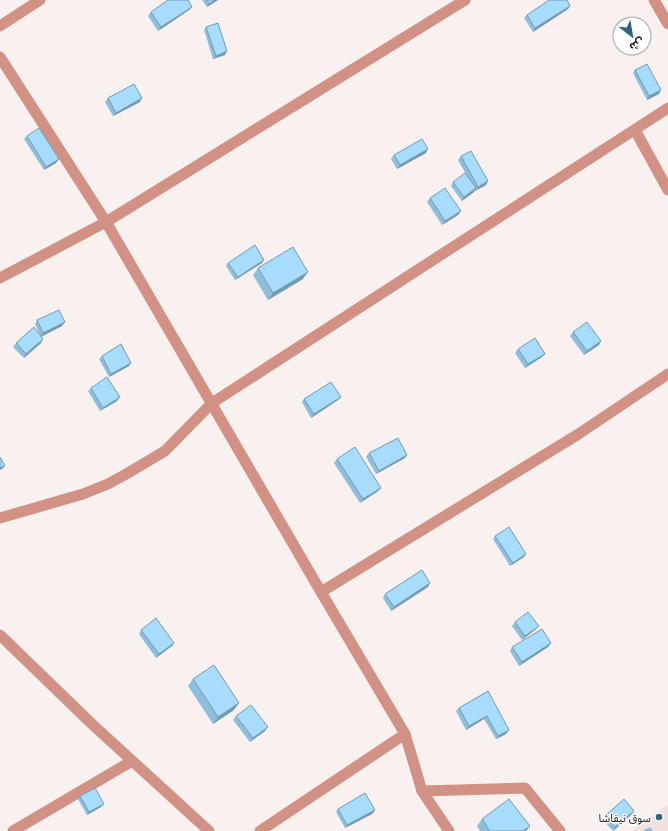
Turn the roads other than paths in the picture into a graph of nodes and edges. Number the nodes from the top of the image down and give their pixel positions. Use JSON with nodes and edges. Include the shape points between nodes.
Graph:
{"nodes":[{"id":1,"x":40,"y":0,"type":"edge"},
{"id":2,"x":465,"y":0,"type":"edge"},
{"id":3,"x":654,"y":0,"type":"edge"},
{"id":4,"x":668,"y":24,"type":"edge"},
{"id":5,"x":0,"y":26,"type":"edge"},
{"id":6,"x":0,"y":57,"type":"edge"},
{"id":7,"x":668,"y":108,"type":"edge"},
{"id":8,"x":635,"y":130,"type":"junction"},
{"id":9,"x":668,"y":190,"type":"edge"},
{"id":10,"x":106,"y":222,"type":"junction"},
{"id":11,"x":0,"y":278,"type":"edge"},
{"id":12,"x":668,"y":374,"type":"edge"},
{"id":13,"x":212,"y":403,"type":"junction"},
{"id":14,"x":0,"y":518,"type":"edge"},
{"id":15,"x":321,"y":592,"type":"junction"},
{"id":16,"x":0,"y":635,"type":"edge"},
{"id":17,"x":405,"y":734,"type":"junction"},
{"id":18,"x":132,"y":761,"type":"junction"},
{"id":19,"x":422,"y":790,"type":"junction"},
{"id":20,"x":13,"y":831,"type":"edge"},
{"id":21,"x":209,"y":831,"type":"edge"},
{"id":22,"x":260,"y":831,"type":"edge"},
{"id":23,"x":449,"y":831,"type":"edge"},
{"id":24,"x":560,"y":831,"type":"edge"}],
"edges":[{"from":1,"to":5,"type":"street"},
{"from":2,"to":10,"type":"street"},
{"from":3,"to":4,"type":"street"},
{"from":6,"to":10,"type":"street"},
{"from":7,"to":8,"type":"street"},
{"from":8,"to":9,"type":"street"},
{"from":8,"to":13,"type":"street"},
{"from":10,"to":11,"type":"street"},
{"from":10,"to":13,"type":"street"},
{"from":12,"to":15,"type":"street","via":[[577,435]]},
{"from":13,"to":14,"type":"street","via":[[165,451],[108,484],[83,494]]},
{"from":13,"to":15,"type":"street"},
{"from":15,"to":17,"type":"street"},
{"from":16,"to":18,"type":"street"},
{"from":17,"to":19,"type":"street"},
{"from":17,"to":22,"type":"street"},
{"from":18,"to":20,"type":"street"},
{"from":18,"to":21,"type":"street"},
{"from":19,"to":23,"type":"street"},
{"from":19,"to":24,"type":"street","via":[[525,788]]}]}
